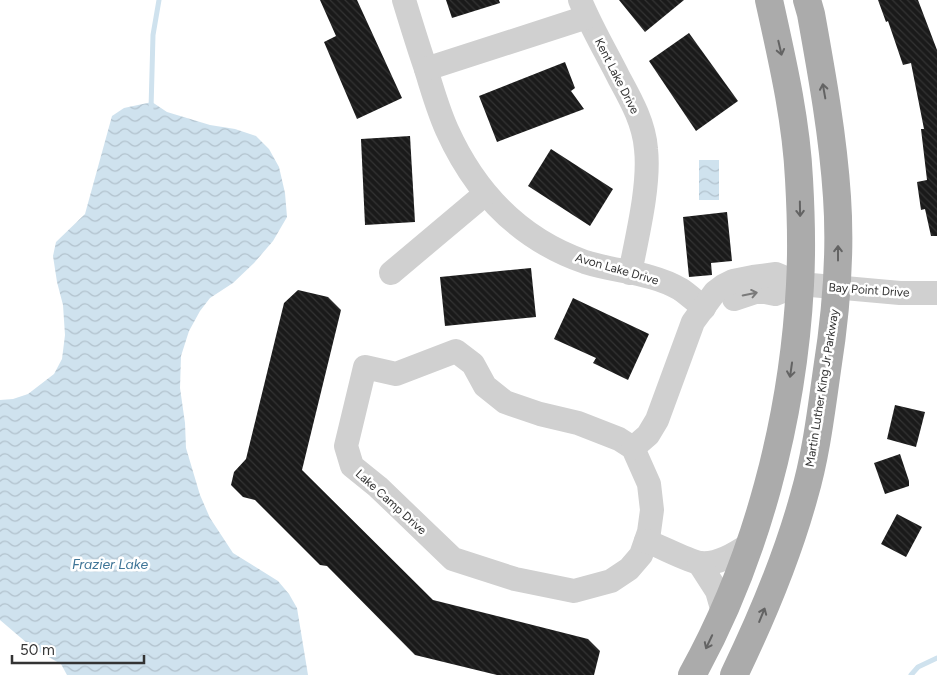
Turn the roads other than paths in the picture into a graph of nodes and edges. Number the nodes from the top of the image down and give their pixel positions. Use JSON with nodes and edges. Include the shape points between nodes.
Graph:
{"nodes":[{"id":1,"x":404,"y":0,"type":"edge"},
{"id":2,"x":769,"y":0,"type":"edge"},
{"id":3,"x":807,"y":0,"type":"edge"},
{"id":4,"x":583,"y":8,"type":"edge"},
{"id":5,"x":426,"y":68,"type":"junction"},
{"id":6,"x":485,"y":194,"type":"junction"},
{"id":7,"x":392,"y":273,"type":"dead end"},
{"id":8,"x":630,"y":273,"type":"junction"},
{"id":9,"x":800,"y":284,"type":"junction"},
{"id":10,"x":836,"y":288,"type":"junction"},
{"id":11,"x":937,"y":293,"type":"edge"},
{"id":12,"x":704,"y":308,"type":"junction"},
{"id":13,"x":633,"y":448,"type":"junction"},
{"id":14,"x":646,"y":541,"type":"junction"},
{"id":15,"x":750,"y":544,"type":"junction"},
{"id":16,"x":699,"y":563,"type":"junction"},
{"id":17,"x":723,"y":612,"type":"junction"},
{"id":18,"x":692,"y":675,"type":"edge"},
{"id":19,"x":734,"y":675,"type":"edge"}],
"edges":[{"from":1,"to":5,"type":"street","name":"Avon Lake Drive"},
{"from":2,"to":9,"type":"main road","one_way":true,"via":[[792,113],[799,178]]},
{"from":10,"to":3,"type":"main road","name":"Martin Luther King Jr Parkway","one_way":true,"via":[[838,198],[830,122]]},
{"from":4,"to":5,"type":"street"},
{"from":4,"to":8,"type":"street","name":"Kent Lake Drive","via":[[635,108],[643,130],[647,170]]},
{"from":5,"to":6,"type":"street","name":"Avon Lake Drive","via":[[446,129]]},
{"from":6,"to":7,"type":"street"},
{"from":6,"to":8,"type":"street","name":"Avon Lake Drive","via":[[511,220],[549,245],[585,262]]},
{"from":8,"to":12,"type":"street","name":"Avon Lake Drive","via":[[680,289]]},
{"from":9,"to":10,"type":"street","name":"Bay Point Drive"},
{"from":9,"to":12,"type":"street","via":[[776,274],[733,281],[715,292]]},
{"from":9,"to":15,"type":"main road","one_way":true,"via":[[779,441]]},
{"from":10,"to":11,"type":"street","name":"Bay Point Drive"},
{"from":19,"to":10,"type":"main road","name":"Martin Luther King Jr Parkway","one_way":true,"via":[[784,563],[805,495],[820,421]]},
{"from":12,"to":13,"type":"street","via":[[694,322],[657,420],[648,435]]},
{"from":13,"to":14,"type":"street","name":"Lake Camp Drive","via":[[649,484],[652,510]]},
{"from":13,"to":14,"type":"street","name":"Lake Camp Drive","via":[[578,423],[505,402],[485,386],[472,364],[456,351],[396,374],[365,367],[346,446],[352,466],[453,559],[482,570],[574,591],[611,581],[629,569],[641,555]]},
{"from":14,"to":16,"type":"street"},
{"from":15,"to":16,"type":"street","via":[[727,558]]},
{"from":15,"to":17,"type":"main road"},
{"from":16,"to":17,"type":"street","via":[[718,591]]},
{"from":17,"to":18,"type":"main road","one_way":true}]}
